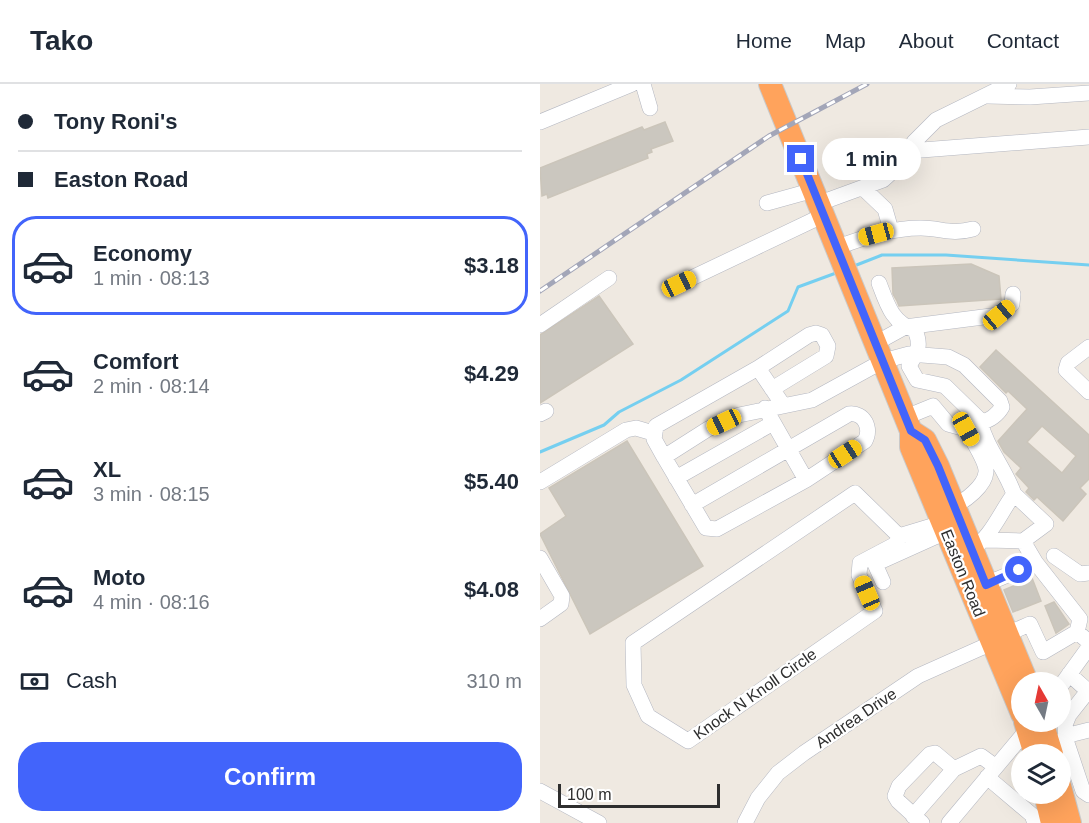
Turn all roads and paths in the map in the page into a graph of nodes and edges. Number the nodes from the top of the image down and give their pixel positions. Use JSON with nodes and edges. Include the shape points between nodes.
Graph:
{"nodes":[{"id":1,"x":632,"y":84,"type":"edge"},
{"id":2,"x":643,"y":84,"type":"edge"},
{"id":3,"x":770,"y":84,"type":"edge"},
{"id":4,"x":1009,"y":84,"type":"edge"},
{"id":5,"x":1089,"y":93,"type":"edge"},
{"id":6,"x":985,"y":96,"type":"junction"},
{"id":7,"x":650,"y":108,"type":"dead end"},
{"id":8,"x":540,"y":122,"type":"edge"},
{"id":9,"x":1089,"y":137,"type":"edge"},
{"id":10,"x":909,"y":151,"type":"junction"},
{"id":11,"x":863,"y":188,"type":"junction"},
{"id":12,"x":767,"y":203,"type":"dead end"},
{"id":13,"x":820,"y":203,"type":"junction"},
{"id":14,"x":891,"y":230,"type":"junction"},
{"id":15,"x":973,"y":230,"type":"dead end"},
{"id":16,"x":844,"y":262,"type":"junction"},
{"id":17,"x":609,"y":278,"type":"dead end"},
{"id":18,"x":879,"y":283,"type":"dead end"},
{"id":19,"x":679,"y":284,"type":"dead end"},
{"id":20,"x":1013,"y":294,"type":"dead end"},
{"id":21,"x":540,"y":325,"type":"edge"},
{"id":22,"x":905,"y":327,"type":"junction"},
{"id":23,"x":1088,"y":348,"type":"edge"},
{"id":24,"x":880,"y":352,"type":"junction"},
{"id":25,"x":919,"y":354,"type":"junction"},
{"id":26,"x":758,"y":368,"type":"junction"},
{"id":27,"x":772,"y":389,"type":"junction"},
{"id":28,"x":1089,"y":393,"type":"edge"},
{"id":29,"x":783,"y":405,"type":"junction"},
{"id":30,"x":765,"y":408,"type":"junction"},
{"id":31,"x":980,"y":420,"type":"junction"},
{"id":32,"x":773,"y":423,"type":"junction"},
{"id":33,"x":909,"y":424,"type":"junction"},
{"id":34,"x":653,"y":433,"type":"junction"},
{"id":35,"x":788,"y":448,"type":"junction"},
{"id":36,"x":664,"y":457,"type":"junction"},
{"id":37,"x":676,"y":478,"type":"junction"},
{"id":38,"x":806,"y":480,"type":"junction"},
{"id":39,"x":540,"y":482,"type":"edge"},
{"id":40,"x":1014,"y":494,"type":"junction"},
{"id":41,"x":692,"y":505,"type":"junction"},
{"id":42,"x":947,"y":520,"type":"junction"},
{"id":43,"x":899,"y":536,"type":"junction"},
{"id":44,"x":1023,"y":540,"type":"junction"},
{"id":45,"x":979,"y":545,"type":"junction"},
{"id":46,"x":1054,"y":556,"type":"dead end"},
{"id":47,"x":540,"y":558,"type":"edge"},
{"id":48,"x":1036,"y":563,"type":"junction"},
{"id":49,"x":1089,"y":573,"type":"edge"},
{"id":50,"x":883,"y":582,"type":"dead end"},
{"id":51,"x":986,"y":585,"type":"junction"},
{"id":52,"x":540,"y":619,"type":"edge"},
{"id":53,"x":1077,"y":632,"type":"junction"},
{"id":54,"x":999,"y":639,"type":"junction"},
{"id":55,"x":1088,"y":649,"type":"edge"},
{"id":56,"x":1011,"y":672,"type":"edge"},
{"id":57,"x":1020,"y":672,"type":"edge"},
{"id":58,"x":1071,"y":672,"type":"edge"},
{"id":59,"x":1071,"y":683,"type":"edge"},
{"id":60,"x":1071,"y":713,"type":"edge"},
{"id":61,"x":1089,"y":730,"type":"edge"},
{"id":62,"x":1022,"y":732,"type":"edge"},
{"id":63,"x":1065,"y":732,"type":"edge"},
{"id":64,"x":1065,"y":736,"type":"junction"},
{"id":65,"x":954,"y":769,"type":"junction"},
{"id":66,"x":992,"y":772,"type":"junction"},
{"id":67,"x":540,"y":791,"type":"edge"},
{"id":68,"x":1088,"y":792,"type":"edge"},
{"id":69,"x":1047,"y":804,"type":"edge"},
{"id":70,"x":1065,"y":804,"type":"edge"},
{"id":71,"x":918,"y":819,"type":"edge"},
{"id":72,"x":599,"y":823,"type":"edge"},
{"id":73,"x":745,"y":823,"type":"edge"},
{"id":74,"x":949,"y":823,"type":"edge"},
{"id":75,"x":1035,"y":823,"type":"edge"},
{"id":76,"x":1052,"y":823,"type":"edge"},
{"id":77,"x":1070,"y":823,"type":"edge"}],
"edges":[{"from":1,"to":8,"type":"street"},
{"from":2,"to":7,"type":"street"},
{"from":3,"to":13,"type":"highway","name":"Easton Road"},
{"from":4,"to":6,"type":"street"},
{"from":5,"to":6,"type":"street","via":[[1030,98]]},
{"from":6,"to":10,"type":"street","via":[[936,120]]},
{"from":9,"to":10,"type":"street"},
{"from":10,"to":11,"type":"street","via":[[905,160],[883,180]]},
{"from":11,"to":13,"type":"street"},
{"from":11,"to":14,"type":"street","via":[[885,208]]},
{"from":12,"to":13,"type":"street"},
{"from":13,"to":16,"type":"highway","name":"Easton Road"},
{"from":13,"to":19,"type":"street"},
{"from":14,"to":15,"type":"street","via":[[924,228],[955,234]]},
{"from":14,"to":16,"type":"street"},
{"from":16,"to":24,"type":"highway","name":"Easton Road"},
{"from":17,"to":21,"type":"street"},
{"from":18,"to":22,"type":"street","via":[[889,309]]},
{"from":20,"to":22,"type":"street","via":[[1012,304],[999,315]]},
{"from":22,"to":24,"type":"street"},
{"from":22,"to":25,"type":"street","via":[[915,330]]},
{"from":23,"to":28,"type":"street","via":[[1068,363],[1066,370]]},
{"from":24,"to":25,"type":"street"},
{"from":24,"to":29,"type":"street","via":[[812,400]]},
{"from":24,"to":33,"type":"highway","name":"Easton Road"},
{"from":25,"to":31,"type":"street","via":[[909,366],[917,380],[945,386]]},
{"from":25,"to":31,"type":"street","via":[[948,357],[964,364],[1000,401],[999,413],[986,421]]},
{"from":26,"to":27,"type":"street"},
{"from":26,"to":27,"type":"street","via":[[809,335],[822,335],[828,346],[826,356]]},
{"from":26,"to":34,"type":"street","via":[[656,426]]},
{"from":27,"to":29,"type":"street"},
{"from":29,"to":30,"type":"street"},
{"from":30,"to":32,"type":"street"},
{"from":30,"to":36,"type":"street","via":[[708,429]]},
{"from":31,"to":40,"type":"street","via":[[984,440],[1007,474]]},
{"from":32,"to":35,"type":"street"},
{"from":32,"to":37,"type":"street"},
{"from":33,"to":42,"type":"highway","name":"Easton Road","via":[[911,447]]},
{"from":33,"to":42,"type":"street","via":[[933,406],[948,424],[966,429],[987,470],[967,500]]},
{"from":34,"to":36,"type":"street"},
{"from":34,"to":39,"type":"street","via":[[636,428],[626,430]]},
{"from":35,"to":38,"type":"street"},
{"from":35,"to":38,"type":"street","via":[[849,414],[862,417],[868,428],[865,441]]},
{"from":35,"to":41,"type":"street"},
{"from":36,"to":37,"type":"street"},
{"from":37,"to":41,"type":"street"},
{"from":38,"to":41,"type":"street","via":[[717,529],[706,528]]},
{"from":40,"to":44,"type":"street","via":[[1046,524]]},
{"from":40,"to":45,"type":"street"},
{"from":42,"to":43,"type":"street","name":"Knock N Knoll Circle"},
{"from":42,"to":45,"type":"highway","name":"Easton Road"},
{"from":42,"to":50,"type":"street","via":[[875,564]]},
{"from":42,"to":54,"type":"highway","name":"Easton Road"},
{"from":43,"to":43,"type":"street","name":"Knock N Knoll Circle","via":[[855,494],[633,643],[634,685],[648,716],[688,741],[874,611],[859,575],[860,563],[896,544]]},
{"from":44,"to":45,"type":"street"},
{"from":44,"to":48,"type":"street"},
{"from":45,"to":51,"type":"highway","name":"Easton Road"},
{"from":46,"to":49,"type":"street","via":[[1080,574]]},
{"from":47,"to":52,"type":"street","via":[[562,596],[561,604]]},
{"from":48,"to":51,"type":"street"},
{"from":48,"to":53,"type":"street","via":[[1080,620]]},
{"from":51,"to":54,"type":"highway","name":"Easton Road"},
{"from":53,"to":54,"type":"street","name":"Andrea Drive","via":[[1043,652],[1030,624]]},
{"from":53,"to":55,"type":"street"},
{"from":54,"to":56,"type":"highway","name":"Easton Road"},
{"from":54,"to":57,"type":"highway","name":"Easton Road"},
{"from":54,"to":73,"type":"street","name":"Andrea Drive","via":[[918,676],[804,753],[778,774],[758,798]]},
{"from":55,"to":58,"type":"street"},
{"from":59,"to":60,"type":"street","via":[[1088,691]]},
{"from":61,"to":64,"type":"street"},
{"from":62,"to":66,"type":"street"},
{"from":63,"to":64,"type":"street"},
{"from":64,"to":68,"type":"street"},
{"from":65,"to":66,"type":"street","via":[[981,756]]},
{"from":65,"to":71,"type":"street"},
{"from":65,"to":71,"type":"street","via":[[935,753],[930,754],[899,786],[898,801]]},
{"from":66,"to":74,"type":"street"},
{"from":66,"to":75,"type":"street"},
{"from":67,"to":72,"type":"street"},
{"from":69,"to":76,"type":"highway"},
{"from":70,"to":77,"type":"highway"}]}
